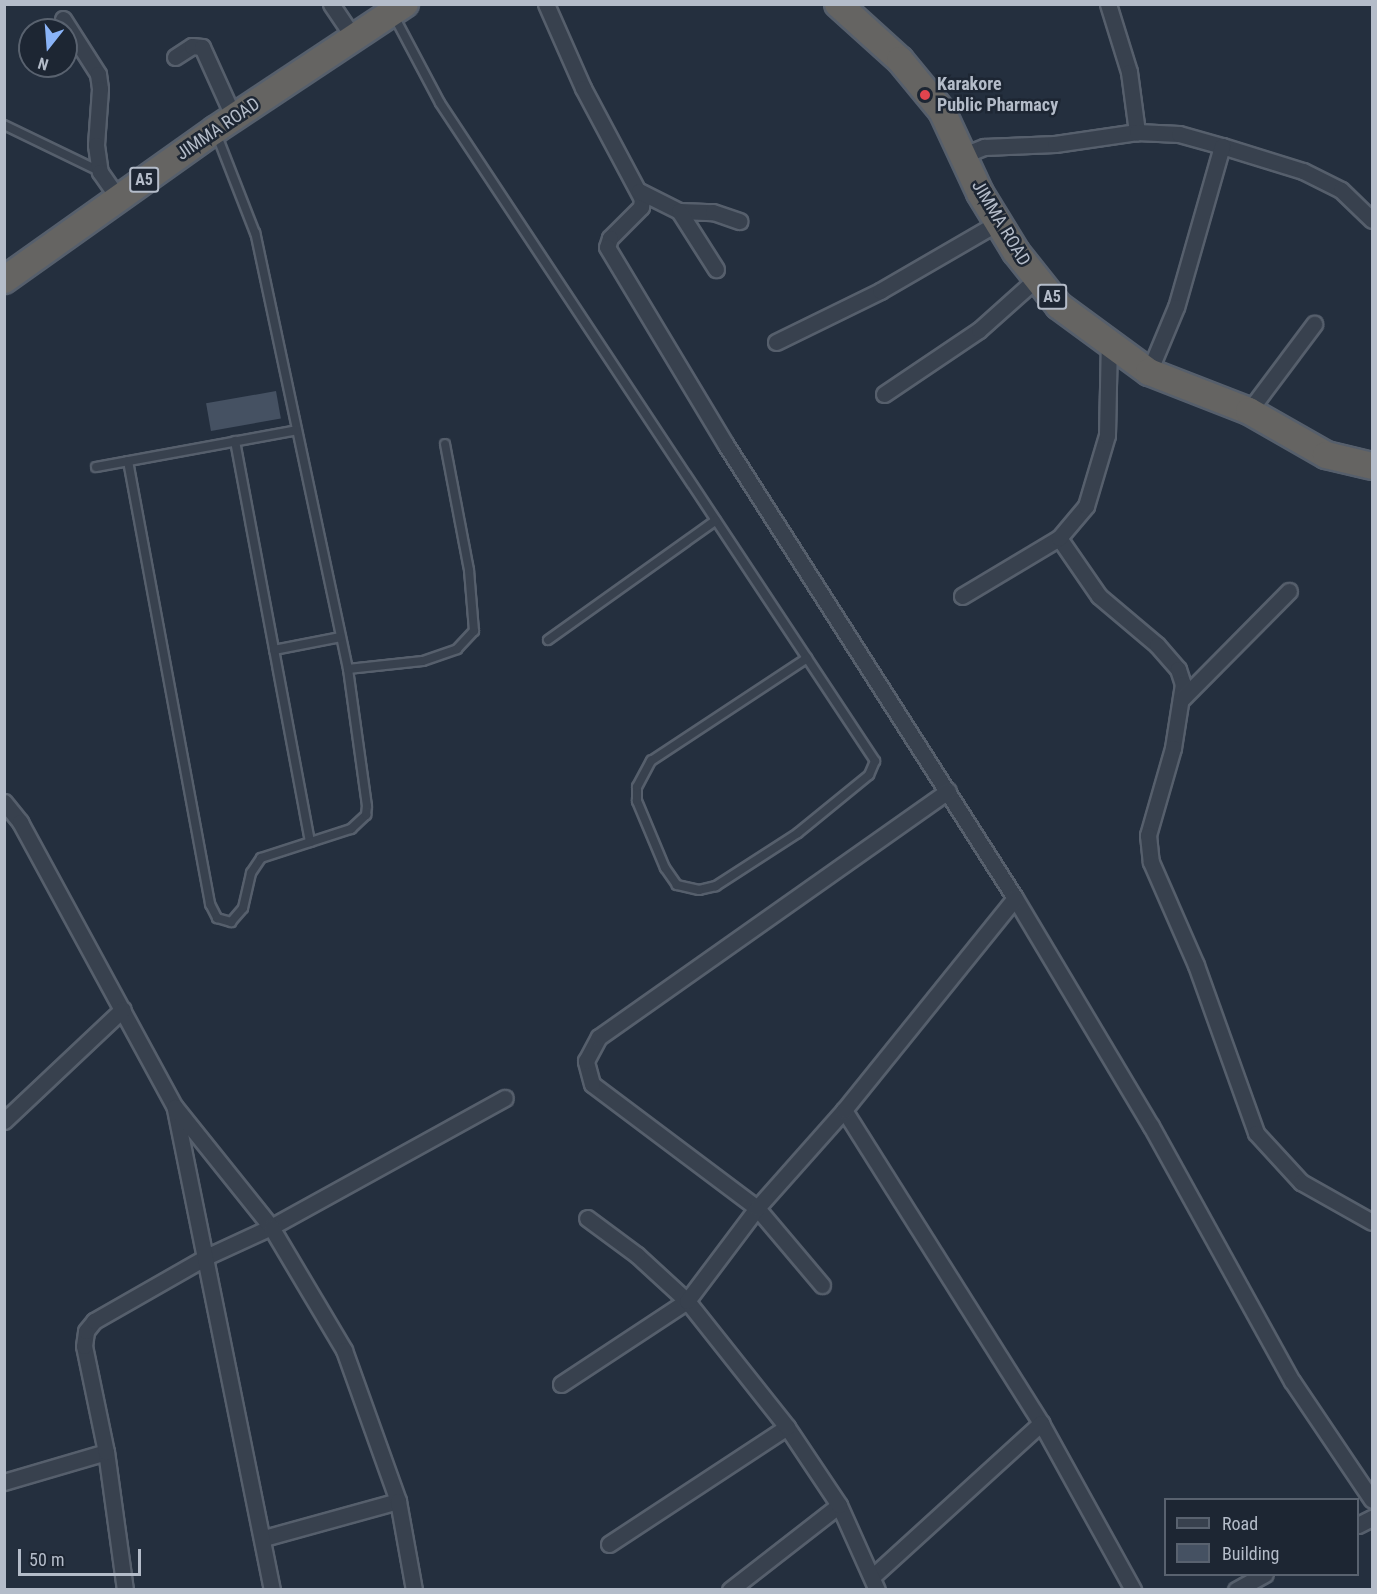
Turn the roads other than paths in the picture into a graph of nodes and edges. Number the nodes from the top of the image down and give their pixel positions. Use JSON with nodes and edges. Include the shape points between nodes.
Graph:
{"nodes":[{"id":1,"x":332,"y":4,"type":"edge"},
{"id":2,"x":546,"y":4,"type":"edge"},
{"id":3,"x":837,"y":4,"type":"edge"},
{"id":4,"x":1108,"y":4,"type":"edge"},
{"id":5,"x":398,"y":8,"type":"edge"},
{"id":6,"x":353,"y":37,"type":"junction"},
{"id":7,"x":78,"y":43,"type":"edge"},
{"id":8,"x":175,"y":57,"type":"dead end"},
{"id":9,"x":225,"y":124,"type":"junction"},
{"id":10,"x":4,"y":125,"type":"edge"},
{"id":11,"x":1137,"y":132,"type":"junction"},
{"id":12,"x":1222,"y":146,"type":"junction"},
{"id":13,"x":964,"y":154,"type":"junction"},
{"id":14,"x":100,"y":172,"type":"junction"},
{"id":15,"x":639,"y":191,"type":"junction"},
{"id":16,"x":118,"y":198,"type":"junction"},
{"id":17,"x":679,"y":211,"type":"junction"},
{"id":18,"x":1372,"y":220,"type":"edge"},
{"id":19,"x":739,"y":221,"type":"dead end"},
{"id":20,"x":999,"y":222,"type":"junction"},
{"id":21,"x":716,"y":268,"type":"dead end"},
{"id":22,"x":1036,"y":279,"type":"junction"},
{"id":23,"x":4,"y":280,"type":"edge"},
{"id":24,"x":1314,"y":324,"type":"dead end"},
{"id":25,"x":1109,"y":340,"type":"junction"},
{"id":26,"x":776,"y":342,"type":"dead end"},
{"id":27,"x":1149,"y":372,"type":"junction"},
{"id":28,"x":884,"y":394,"type":"dead end"},
{"id":29,"x":1249,"y":411,"type":"junction"},
{"id":30,"x":297,"y":430,"type":"junction"},
{"id":31,"x":235,"y":441,"type":"junction"},
{"id":32,"x":445,"y":444,"type":"dead end"},
{"id":33,"x":128,"y":461,"type":"junction"},
{"id":34,"x":1372,"y":466,"type":"edge"},
{"id":35,"x":96,"y":467,"type":"dead end"},
{"id":36,"x":716,"y":520,"type":"junction"},
{"id":37,"x":1059,"y":538,"type":"junction"},
{"id":38,"x":1288,"y":591,"type":"dead end"},
{"id":39,"x":962,"y":596,"type":"dead end"},
{"id":40,"x":341,"y":637,"type":"junction"},
{"id":41,"x":548,"y":640,"type":"dead end"},
{"id":42,"x":274,"y":650,"type":"junction"},
{"id":43,"x":807,"y":658,"type":"junction"},
{"id":44,"x":348,"y":669,"type":"junction"},
{"id":45,"x":1182,"y":699,"type":"junction"},
{"id":46,"x":948,"y":791,"type":"junction"},
{"id":47,"x":4,"y":802,"type":"edge"},
{"id":48,"x":310,"y":842,"type":"junction"},
{"id":49,"x":1015,"y":898,"type":"junction"},
{"id":50,"x":123,"y":1009,"type":"junction"},
{"id":51,"x":506,"y":1098,"type":"dead end"},
{"id":52,"x":175,"y":1107,"type":"junction"},
{"id":53,"x":844,"y":1110,"type":"junction"},
{"id":54,"x":4,"y":1121,"type":"edge"},
{"id":55,"x":758,"y":1208,"type":"junction"},
{"id":56,"x":587,"y":1218,"type":"dead end"},
{"id":57,"x":1372,"y":1222,"type":"edge"},
{"id":58,"x":271,"y":1227,"type":"junction"},
{"id":59,"x":208,"y":1256,"type":"junction"},
{"id":60,"x":822,"y":1285,"type":"dead end"},
{"id":61,"x":687,"y":1301,"type":"junction"},
{"id":62,"x":561,"y":1384,"type":"dead end"},
{"id":63,"x":1041,"y":1424,"type":"junction"},
{"id":64,"x":787,"y":1426,"type":"junction"},
{"id":65,"x":106,"y":1452,"type":"junction"},
{"id":66,"x":4,"y":1482,"type":"edge"},
{"id":67,"x":1372,"y":1500,"type":"edge"},
{"id":68,"x":398,"y":1501,"type":"junction"},
{"id":69,"x":839,"y":1505,"type":"junction"},
{"id":70,"x":264,"y":1538,"type":"junction"},
{"id":71,"x":609,"y":1544,"type":"dead end"},
{"id":72,"x":1263,"y":1576,"type":"edge"},
{"id":73,"x":874,"y":1583,"type":"edge"},
{"id":74,"x":125,"y":1590,"type":"edge"},
{"id":75,"x":272,"y":1590,"type":"edge"},
{"id":76,"x":414,"y":1590,"type":"edge"},
{"id":77,"x":730,"y":1590,"type":"edge"},
{"id":78,"x":1132,"y":1590,"type":"edge"},
{"id":79,"x":1236,"y":1590,"type":"edge"}],
"edges":[{"from":1,"to":6,"type":"street"},
{"from":2,"to":15,"type":"street","via":[[583,88]]},
{"from":3,"to":13,"type":"highway","name":"JIMMA ROAD","number":"A5","via":[[922,84],[942,111]]},
{"from":4,"to":11,"type":"street","via":[[1129,72]]},
{"from":5,"to":6,"type":"highway","name":"JIMMA ROAD","number":"A5"},
{"from":5,"to":36,"type":"lane","via":[[440,103]]},
{"from":6,"to":9,"type":"highway","name":"JIMMA ROAD","number":"A5"},
{"from":7,"to":14,"type":"street","via":[[98,74],[96,145]]},
{"from":8,"to":9,"type":"street","via":[[192,46],[202,47]]},
{"from":9,"to":16,"type":"highway","name":"JIMMA ROAD","number":"A5"},
{"from":9,"to":30,"type":"lane","via":[[255,233]]},
{"from":10,"to":14,"type":"lane"},
{"from":11,"to":12,"type":"street","via":[[1179,134]]},
{"from":11,"to":13,"type":"street","via":[[1055,144],[984,147]]},
{"from":12,"to":18,"type":"street","via":[[1303,171],[1341,190]]},
{"from":12,"to":27,"type":"street","via":[[1176,307]]},
{"from":13,"to":20,"type":"highway","name":"JIMMA ROAD","number":"A5","via":[[980,193]]},
{"from":14,"to":16,"type":"street"},
{"from":15,"to":17,"type":"street"},
{"from":15,"to":46,"type":"street","via":[[641,207],[610,238],[607,247],[726,445]]},
{"from":16,"to":23,"type":"highway","name":"JIMMA ROAD","number":"A5"},
{"from":17,"to":19,"type":"street","via":[[713,212]]},
{"from":17,"to":21,"type":"street"},
{"from":20,"to":22,"type":"highway","name":"JIMMA ROAD","number":"A5"},
{"from":20,"to":26,"type":"street","via":[[880,291]]},
{"from":22,"to":25,"type":"highway","name":"JIMMA ROAD","number":"A5","via":[[1059,306]]},
{"from":22,"to":28,"type":"street","via":[[979,330]]},
{"from":24,"to":29,"type":"street"},
{"from":25,"to":27,"type":"highway","name":"JIMMA ROAD","number":"A5"},
{"from":25,"to":37,"type":"street","via":[[1107,435],[1086,507]]},
{"from":27,"to":29,"type":"highway","name":"JIMMA ROAD","number":"A5"},
{"from":29,"to":34,"type":"highway","name":"JIMMA ROAD","number":"A5","via":[[1326,455]]},
{"from":30,"to":31,"type":"lane"},
{"from":30,"to":40,"type":"lane"},
{"from":31,"to":33,"type":"lane"},
{"from":31,"to":42,"type":"lane"},
{"from":32,"to":44,"type":"lane","via":[[469,570],[474,631],[457,649],[423,661]]},
{"from":33,"to":35,"type":"lane"},
{"from":33,"to":48,"type":"lane","via":[[208,892],[217,918],[231,922],[238,917],[251,873],[261,858]]},
{"from":36,"to":41,"type":"lane"},
{"from":36,"to":43,"type":"lane"},
{"from":37,"to":39,"type":"street"},
{"from":37,"to":45,"type":"street","via":[[1099,596],[1157,645],[1178,669]]},
{"from":38,"to":45,"type":"street"},
{"from":40,"to":42,"type":"lane"},
{"from":40,"to":44,"type":"lane"},
{"from":42,"to":48,"type":"lane"},
{"from":43,"to":43,"type":"lane","via":[[875,760],[875,768],[798,833],[716,886],[699,890],[677,885],[665,868],[636,801],[637,787],[651,761]]},
{"from":44,"to":48,"type":"lane","via":[[366,815],[351,829]]},
{"from":45,"to":57,"type":"street","via":[[1148,835],[1151,862],[1196,965],[1256,1133],[1301,1182]]},
{"from":46,"to":49,"type":"street"},
{"from":46,"to":55,"type":"street","via":[[599,1037],[586,1061],[592,1084]]},
{"from":47,"to":50,"type":"street","via":[[20,822]]},
{"from":49,"to":53,"type":"street"},
{"from":49,"to":67,"type":"street","via":[[1151,1126],[1292,1381]]},
{"from":50,"to":52,"type":"street"},
{"from":50,"to":54,"type":"street"},
{"from":51,"to":58,"type":"street"},
{"from":52,"to":58,"type":"street"},
{"from":52,"to":59,"type":"street"},
{"from":53,"to":55,"type":"street"},
{"from":53,"to":63,"type":"street"},
{"from":55,"to":60,"type":"street"},
{"from":55,"to":61,"type":"street"},
{"from":56,"to":61,"type":"street","via":[[637,1255]]},
{"from":58,"to":59,"type":"street"},
{"from":58,"to":68,"type":"street","via":[[344,1350]]},
{"from":59,"to":65,"type":"street","via":[[94,1321],[86,1331],[84,1346]]},
{"from":59,"to":70,"type":"street"},
{"from":61,"to":62,"type":"street"},
{"from":61,"to":64,"type":"street"},
{"from":63,"to":73,"type":"street"},
{"from":63,"to":78,"type":"street"},
{"from":64,"to":69,"type":"street"},
{"from":64,"to":71,"type":"street"},
{"from":65,"to":66,"type":"street"},
{"from":65,"to":74,"type":"street"},
{"from":68,"to":70,"type":"street"},
{"from":68,"to":76,"type":"street"},
{"from":69,"to":73,"type":"street"},
{"from":69,"to":77,"type":"street"},
{"from":70,"to":75,"type":"street"},
{"from":72,"to":79,"type":"street"}]}
